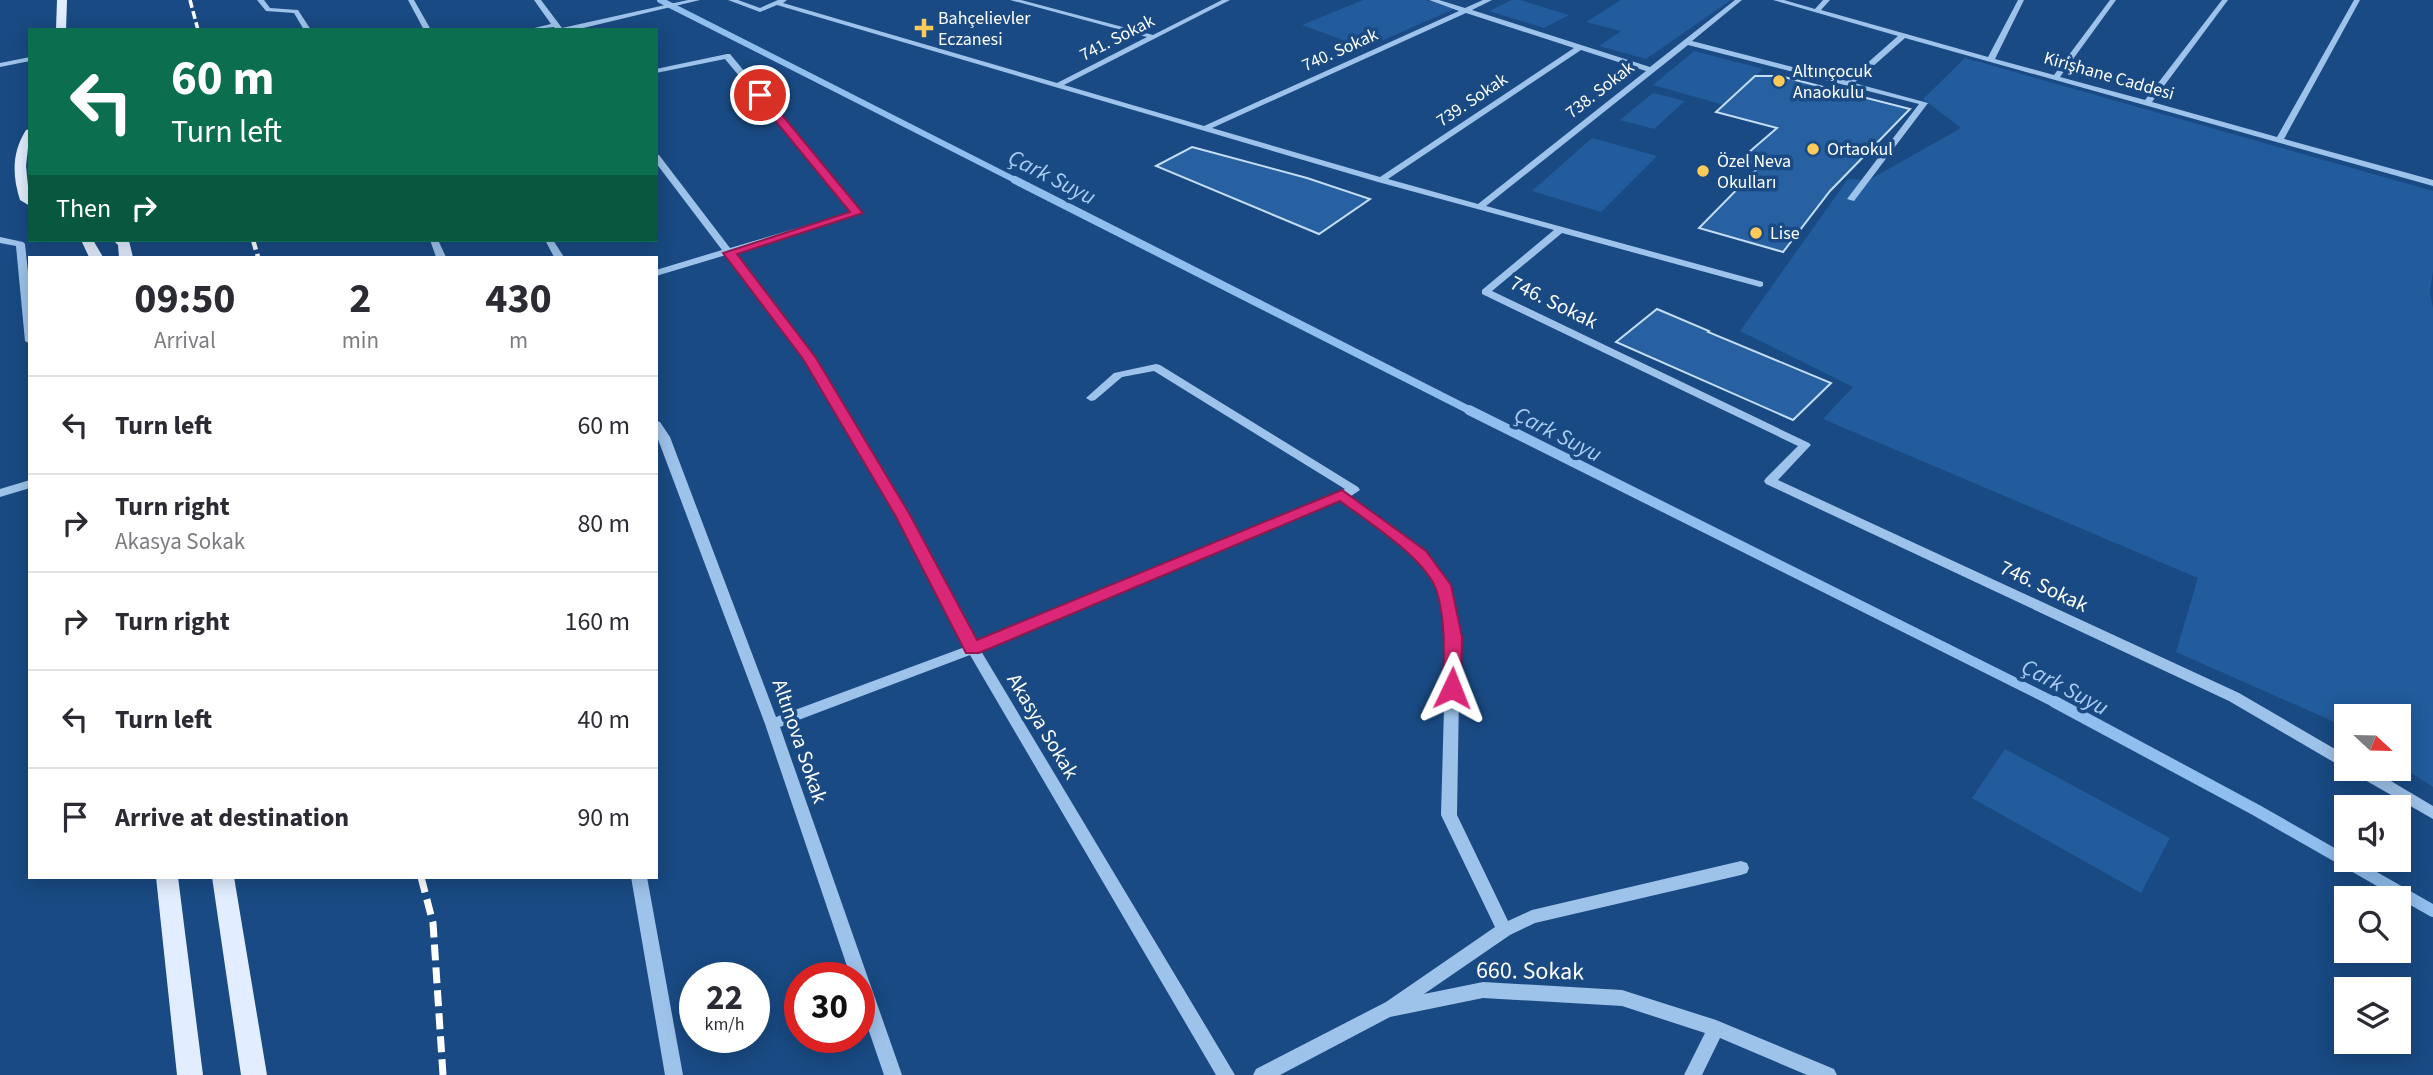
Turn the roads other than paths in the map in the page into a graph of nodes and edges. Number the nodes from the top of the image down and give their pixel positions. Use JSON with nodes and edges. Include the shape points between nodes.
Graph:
{"nodes":[{"id":1,"x":62,"y":0,"type":"edge"},
{"id":2,"x":260,"y":0,"type":"edge"},
{"id":3,"x":411,"y":0,"type":"edge"},
{"id":4,"x":537,"y":0,"type":"edge"},
{"id":5,"x":697,"y":0,"type":"edge"},
{"id":6,"x":732,"y":0,"type":"edge"},
{"id":7,"x":1013,"y":0,"type":"edge"},
{"id":8,"x":1223,"y":0,"type":"edge"},
{"id":9,"x":1432,"y":0,"type":"edge"},
{"id":10,"x":1489,"y":0,"type":"edge"},
{"id":11,"x":1739,"y":0,"type":"edge"},
{"id":12,"x":1776,"y":0,"type":"edge"},
{"id":13,"x":1827,"y":0,"type":"edge"},
{"id":14,"x":2021,"y":0,"type":"edge"},
{"id":15,"x":2113,"y":0,"type":"edge"},
{"id":16,"x":2225,"y":0,"type":"edge"},
{"id":17,"x":2357,"y":0,"type":"edge"},
{"id":18,"x":781,"y":1,"type":"edge"},
{"id":19,"x":1466,"y":10,"type":"junction"},
{"id":20,"x":1817,"y":11,"type":"junction"},
{"id":21,"x":61,"y":28,"type":"edge"},
{"id":22,"x":307,"y":28,"type":"edge"},
{"id":23,"x":427,"y":28,"type":"edge"},
{"id":24,"x":560,"y":28,"type":"edge"},
{"id":25,"x":1903,"y":35,"type":"junction"},
{"id":26,"x":1154,"y":37,"type":"junction"},
{"id":27,"x":1686,"y":42,"type":"junction"},
{"id":28,"x":1580,"y":47,"type":"junction"},
{"id":29,"x":28,"y":59,"type":"edge"},
{"id":30,"x":1992,"y":59,"type":"junction"},
{"id":31,"x":0,"y":65,"type":"edge"},
{"id":32,"x":1652,"y":69,"type":"junction"},
{"id":33,"x":658,"y":71,"type":"edge"},
{"id":34,"x":2056,"y":77,"type":"junction"},
{"id":35,"x":1848,"y":84,"type":"junction"},
{"id":36,"x":1058,"y":85,"type":"junction"},
{"id":37,"x":2147,"y":103,"type":"junction"},
{"id":38,"x":1205,"y":128,"type":"junction"},
{"id":39,"x":28,"y":135,"type":"edge"},
{"id":40,"x":2279,"y":140,"type":"junction"},
{"id":41,"x":658,"y":161,"type":"edge"},
{"id":42,"x":1381,"y":180,"type":"junction"},
{"id":43,"x":2433,"y":183,"type":"edge"},
{"id":44,"x":1851,"y":199,"type":"dead end"},
{"id":45,"x":28,"y":201,"type":"edge"},
{"id":46,"x":1481,"y":205,"type":"junction"},
{"id":47,"x":1561,"y":229,"type":"junction"},
{"id":48,"x":0,"y":240,"type":"edge"},
{"id":49,"x":729,"y":253,"type":"junction"},
{"id":50,"x":658,"y":272,"type":"edge"},
{"id":51,"x":1759,"y":284,"type":"dead end"},
{"id":52,"x":28,"y":322,"type":"edge"},
{"id":53,"x":1091,"y":398,"type":"dead end"},
{"id":54,"x":658,"y":427,"type":"edge"},
{"id":55,"x":28,"y":485,"type":"edge"},
{"id":56,"x":0,"y":493,"type":"edge"},
{"id":57,"x":1342,"y":495,"type":"junction"},
{"id":58,"x":973,"y":649,"type":"junction"},
{"id":59,"x":772,"y":723,"type":"junction"},
{"id":60,"x":2334,"y":755,"type":"edge"},
{"id":61,"x":2378,"y":781,"type":"edge"},
{"id":62,"x":2433,"y":813,"type":"edge"},
{"id":63,"x":1741,"y":868,"type":"dead end"},
{"id":64,"x":167,"y":879,"type":"edge"},
{"id":65,"x":223,"y":879,"type":"edge"},
{"id":66,"x":639,"y":879,"type":"edge"},
{"id":67,"x":1504,"y":930,"type":"junction"},
{"id":68,"x":1387,"y":1010,"type":"junction"},
{"id":69,"x":1716,"y":1028,"type":"junction"},
{"id":70,"x":190,"y":1075,"type":"edge"},
{"id":71,"x":254,"y":1075,"type":"edge"},
{"id":72,"x":674,"y":1075,"type":"edge"},
{"id":73,"x":893,"y":1075,"type":"edge"},
{"id":74,"x":1226,"y":1075,"type":"edge"},
{"id":75,"x":1262,"y":1075,"type":"edge"},
{"id":76,"x":1693,"y":1075,"type":"edge"},
{"id":77,"x":1828,"y":1075,"type":"edge"}],
"edges":[{"from":1,"to":21,"type":"main road"},
{"from":2,"to":22,"type":"street","via":[[268,10],[296,11]]},
{"from":3,"to":23,"type":"street"},
{"from":4,"to":24,"type":"street"},
{"from":5,"to":24,"type":"street"},
{"from":6,"to":18,"type":"street","via":[[760,10]]},
{"from":7,"to":26,"type":"street"},
{"from":8,"to":26,"type":"street","name":"741. Sokak"},
{"from":9,"to":19,"type":"street"},
{"from":10,"to":19,"type":"street","name":"740. Sokak"},
{"from":11,"to":27,"type":"street","name":"738. Sokak"},
{"from":12,"to":20,"type":"street","name":"Kirişhane Caddesi"},
{"from":13,"to":20,"type":"street"},
{"from":14,"to":30,"type":"street"},
{"from":15,"to":34,"type":"street"},
{"from":16,"to":37,"type":"street"},
{"from":17,"to":40,"type":"street"},
{"from":18,"to":36,"type":"street"},
{"from":19,"to":28,"type":"street"},
{"from":19,"to":38,"type":"street","name":"740. Sokak"},
{"from":20,"to":25,"type":"street","name":"Kirişhane Caddesi"},
{"from":25,"to":30,"type":"street","name":"Kirişhane Caddesi"},
{"from":25,"to":35,"type":"street"},
{"from":26,"to":36,"type":"street","name":"741. Sokak"},
{"from":27,"to":32,"type":"street","name":"738. Sokak"},
{"from":27,"to":35,"type":"street"},
{"from":28,"to":32,"type":"street"},
{"from":28,"to":42,"type":"street","name":"739. Sokak"},
{"from":29,"to":31,"type":"street"},
{"from":30,"to":34,"type":"street","name":"Kirişhane Caddesi"},
{"from":32,"to":46,"type":"street","name":"738. Sokak"},
{"from":33,"to":49,"type":"street","via":[[727,56],[858,213]]},
{"from":34,"to":37,"type":"street","name":"Kirişhane Caddesi"},
{"from":35,"to":44,"type":"street","via":[[1924,103]]},
{"from":36,"to":38,"type":"street"},
{"from":37,"to":40,"type":"street","name":"Kirişhane Caddesi"},
{"from":38,"to":42,"type":"street"},
{"from":39,"to":45,"type":"main road","via":[[19,179]]},
{"from":40,"to":43,"type":"street","name":"Kirişhane Caddesi"},
{"from":41,"to":49,"type":"street","name":"Akasya Sokak"},
{"from":42,"to":46,"type":"street"},
{"from":46,"to":47,"type":"street"},
{"from":47,"to":51,"type":"street"},
{"from":47,"to":60,"type":"street","name":"746. Sokak","via":[[1485,292],[1805,445],[1770,481],[2234,697]]},
{"from":48,"to":52,"type":"street","via":[[20,244]]},
{"from":49,"to":50,"type":"street"},
{"from":49,"to":58,"type":"street","name":"Akasya Sokak","via":[[809,358],[902,515]]},
{"from":53,"to":57,"type":"street","via":[[1118,375],[1156,367],[1354,490]]},
{"from":54,"to":59,"type":"street","name":"Altınova Sokak"},
{"from":55,"to":56,"type":"street"},
{"from":57,"to":58,"type":"street"},
{"from":57,"to":67,"type":"street","via":[[1421,555],[1445,589],[1454,637],[1449,815]]},
{"from":58,"to":59,"type":"street"},
{"from":58,"to":74,"type":"street","name":"Akasya Sokak"},
{"from":59,"to":73,"type":"street","name":"Altınova Sokak"},
{"from":61,"to":62,"type":"street"},
{"from":63,"to":67,"type":"street","via":[[1532,917]]},
{"from":64,"to":70,"type":"main road"},
{"from":65,"to":71,"type":"main road"},
{"from":66,"to":72,"type":"street"},
{"from":67,"to":68,"type":"street"},
{"from":68,"to":69,"type":"street","name":"660. Sokak","via":[[1483,990],[1622,998]]},
{"from":68,"to":75,"type":"street","name":"660. Sokak"},
{"from":69,"to":76,"type":"street"},
{"from":69,"to":77,"type":"street","name":"660. Sokak"}]}
